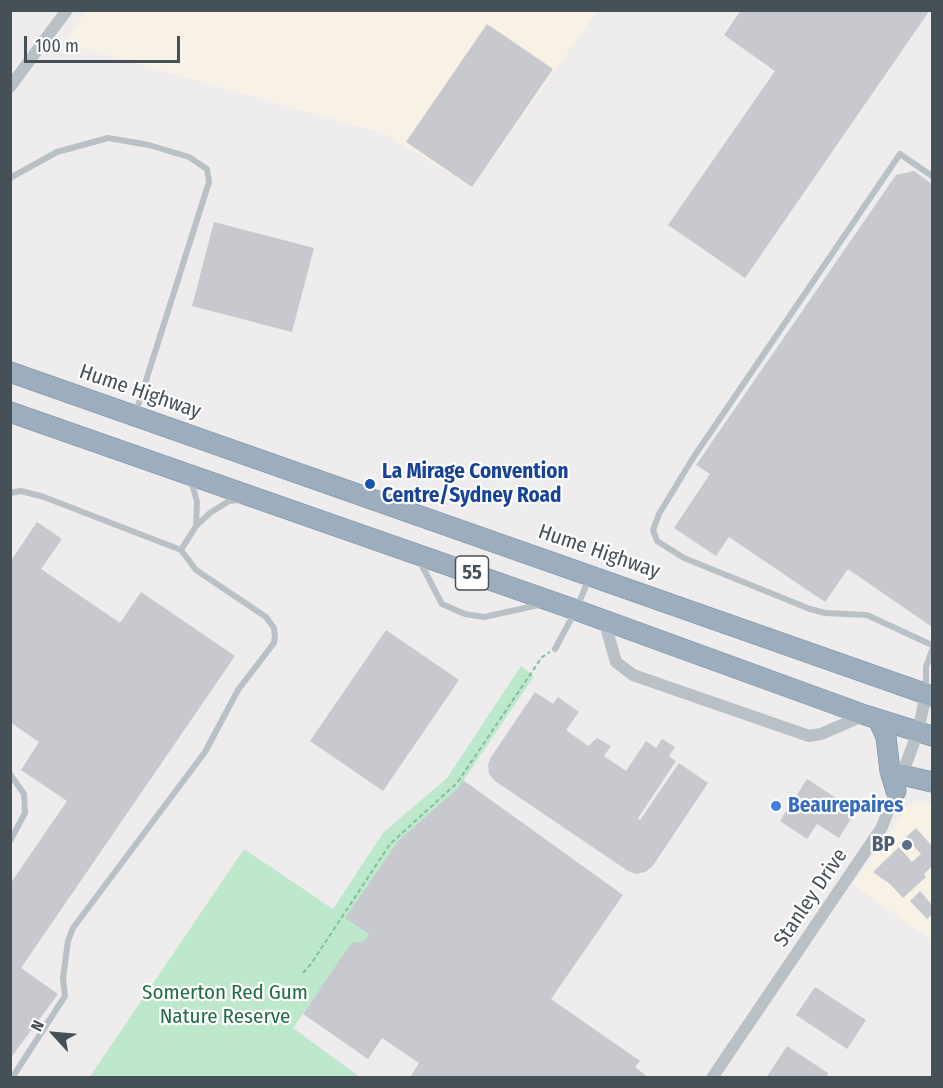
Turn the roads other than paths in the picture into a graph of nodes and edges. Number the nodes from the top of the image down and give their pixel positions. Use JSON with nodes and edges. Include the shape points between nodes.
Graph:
{"nodes":[{"id":1,"x":67,"y":10,"type":"edge"},
{"id":2,"x":10,"y":87,"type":"edge"},
{"id":3,"x":933,"y":176,"type":"edge"},
{"id":4,"x":10,"y":177,"type":"edge"},
{"id":5,"x":10,"y":372,"type":"edge"},
{"id":6,"x":10,"y":412,"type":"edge"},
{"id":7,"x":135,"y":416,"type":"junction"},
{"id":8,"x":180,"y":470,"type":"junction"},
{"id":9,"x":10,"y":493,"type":"edge"},
{"id":10,"x":258,"y":497,"type":"junction"},
{"id":11,"x":196,"y":526,"type":"junction"},
{"id":12,"x":181,"y":550,"type":"junction"},
{"id":13,"x":416,"y":554,"type":"junction"},
{"id":14,"x":591,"y":574,"type":"junction"},
{"id":15,"x":552,"y":601,"type":"junction"},
{"id":16,"x":576,"y":610,"type":"junction"},
{"id":17,"x":604,"y":620,"type":"junction"},
{"id":18,"x":933,"y":645,"type":"edge"},
{"id":19,"x":555,"y":649,"type":"road end"},
{"id":20,"x":933,"y":650,"type":"edge"},
{"id":21,"x":931,"y":692,"type":"edge"},
{"id":22,"x":872,"y":717,"type":"junction"},
{"id":23,"x":925,"y":734,"type":"edge"},
{"id":24,"x":10,"y":774,"type":"edge"},
{"id":25,"x":933,"y":782,"type":"edge"},
{"id":26,"x":899,"y":783,"type":"junction"},
{"id":27,"x":10,"y":841,"type":"edge"},
{"id":28,"x":12,"y":1077,"type":"edge"},
{"id":29,"x":712,"y":1077,"type":"edge"}],
"edges":[{"from":1,"to":2,"type":"street"},
{"from":3,"to":18,"type":"lane","via":[[900,154],[693,458],[653,530],[657,542],[684,558],[810,609],[867,615]]},
{"from":4,"to":7,"type":"lane","via":[[57,152],[108,138],[189,157],[207,169],[209,182]]},
{"from":5,"to":7,"type":"highway","name":"Hume Highway","number":"55"},
{"from":6,"to":8,"type":"highway","number":"55"},
{"from":7,"to":14,"type":"highway","name":"Hume Highway","number":"55"},
{"from":8,"to":10,"type":"highway","number":"55"},
{"from":8,"to":11,"type":"lane","via":[[193,487]]},
{"from":9,"to":12,"type":"lane","via":[[21,491],[44,497]]},
{"from":10,"to":11,"type":"lane","via":[[229,501]]},
{"from":10,"to":13,"type":"highway","number":"55"},
{"from":11,"to":12,"type":"lane"},
{"from":12,"to":28,"type":"lane","via":[[196,570],[266,617],[274,627],[274,643],[238,690],[206,752],[73,928],[63,978],[65,996]]},
{"from":13,"to":15,"type":"highway","number":"55"},
{"from":13,"to":15,"type":"lane","via":[[442,604],[465,614],[483,617]]},
{"from":14,"to":16,"type":"lane"},
{"from":14,"to":21,"type":"highway","name":"Hume Highway","number":"55"},
{"from":15,"to":16,"type":"highway","number":"55"},
{"from":16,"to":17,"type":"highway","number":"55"},
{"from":16,"to":19,"type":"lane"},
{"from":17,"to":22,"type":"highway","number":"55"},
{"from":17,"to":22,"type":"street","via":[[616,662],[633,675],[809,736]]},
{"from":20,"to":21,"type":"lane","via":[[926,667]]},
{"from":21,"to":23,"type":"street","name":"Stanley Drive"},
{"from":22,"to":23,"type":"highway","number":"55"},
{"from":22,"to":26,"type":"highway","via":[[886,737],[890,771]]},
{"from":23,"to":26,"type":"street","name":"Stanley Drive"},
{"from":24,"to":27,"type":"lane","via":[[24,794],[25,813]]},
{"from":25,"to":26,"type":"highway"},
{"from":26,"to":29,"type":"street","name":"Stanley Drive","via":[[874,840]]}]}
